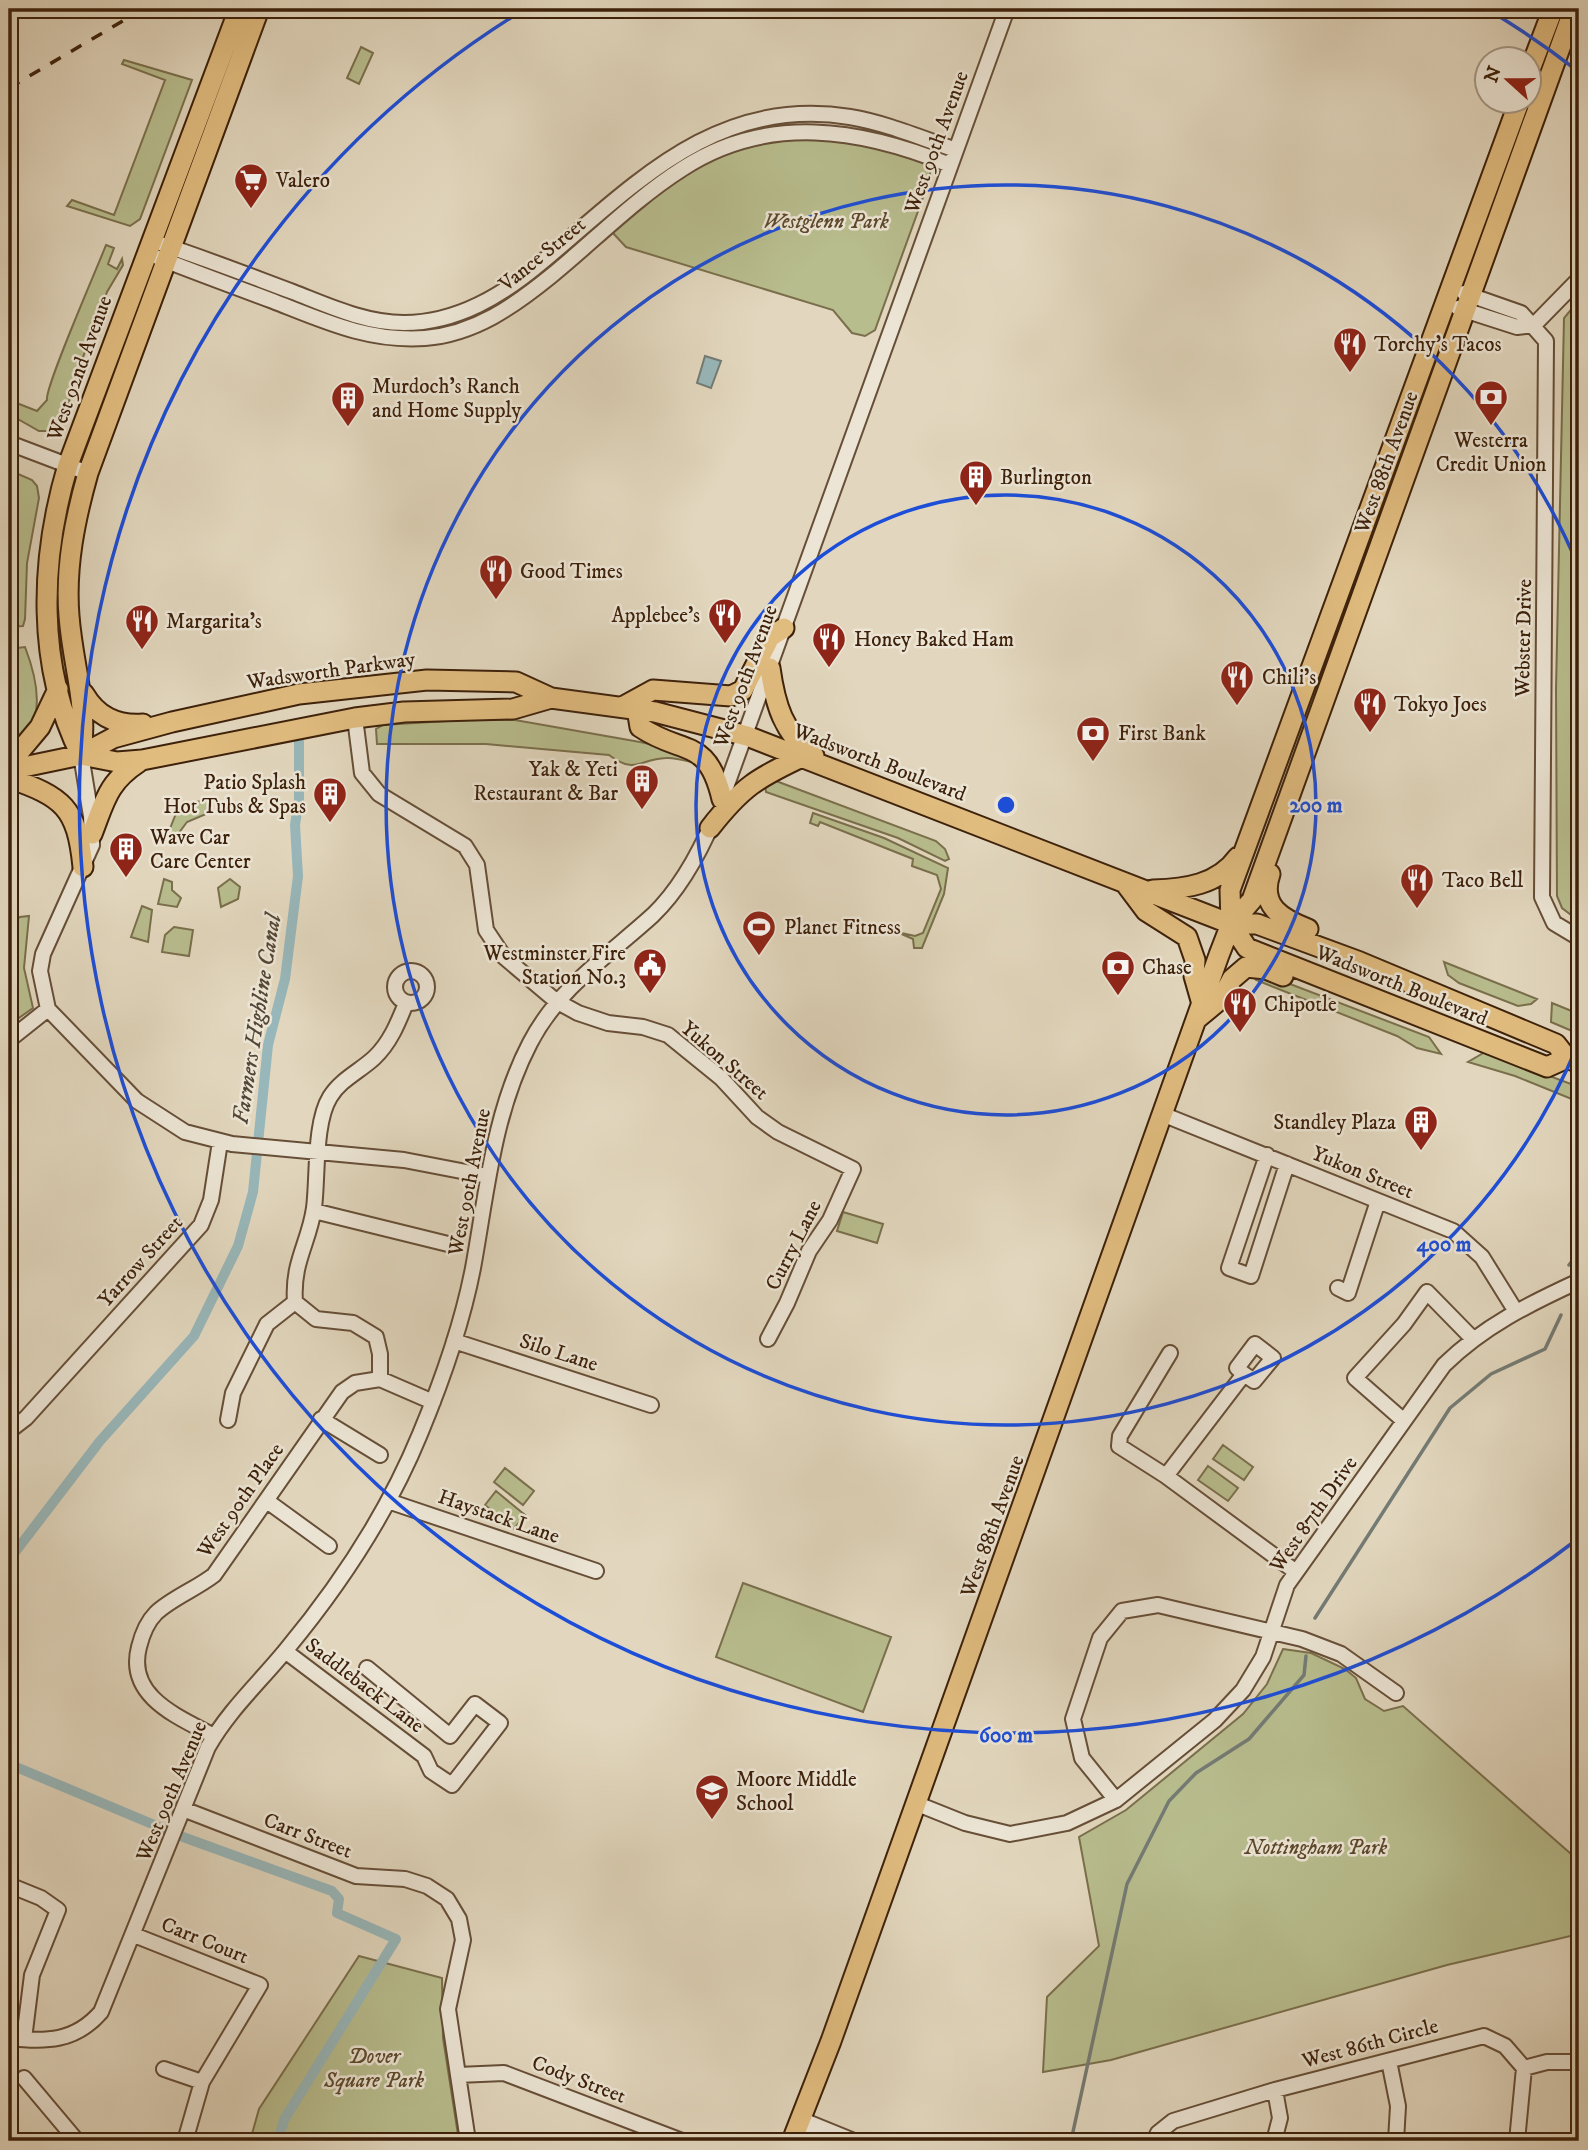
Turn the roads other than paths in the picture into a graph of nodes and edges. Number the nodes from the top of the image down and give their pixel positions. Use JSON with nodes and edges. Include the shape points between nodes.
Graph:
{"nodes":[{"id":1,"x":259,"y":9,"type":"edge"},
{"id":2,"x":1007,"y":9,"type":"edge"},
{"id":3,"x":1553,"y":9,"type":"edge"},
{"id":4,"x":1574,"y":9,"type":"edge"},
{"id":5,"x":242,"y":20,"type":"edge"},
{"id":6,"x":1539,"y":46,"type":"edge"},
{"id":7,"x":1514,"y":116,"type":"edge"},
{"id":8,"x":956,"y":150,"type":"junction"},
{"id":9,"x":950,"y":165,"type":"junction"},
{"id":10,"x":149,"y":247,"type":"junction"},
{"id":11,"x":170,"y":254,"type":"junction"},
{"id":12,"x":1579,"y":279,"type":"edge"},
{"id":13,"x":1447,"y":296,"type":"junction"},
{"id":14,"x":1468,"y":303,"type":"junction"},
{"id":15,"x":1534,"y":325,"type":"junction"},
{"id":16,"x":9,"y":443,"type":"edge"},
{"id":17,"x":68,"y":465,"type":"junction"},
{"id":18,"x":88,"y":472,"type":"junction"},
{"id":19,"x":785,"y":628,"type":"junction"},
{"id":20,"x":770,"y":668,"type":"junction"},
{"id":21,"x":81,"y":688,"type":"junction"},
{"id":22,"x":58,"y":689,"type":"junction"},
{"id":23,"x":551,"y":698,"type":"junction"},
{"id":24,"x":630,"y":708,"type":"junction"},
{"id":25,"x":355,"y":718,"type":"junction"},
{"id":26,"x":172,"y":722,"type":"junction"},
{"id":27,"x":747,"y":736,"type":"junction"},
{"id":28,"x":81,"y":755,"type":"junction"},
{"id":29,"x":804,"y":756,"type":"junction"},
{"id":30,"x":142,"y":760,"type":"junction"},
{"id":31,"x":9,"y":764,"type":"edge"},
{"id":32,"x":827,"y":764,"type":"junction"},
{"id":33,"x":9,"y":770,"type":"edge"},
{"id":34,"x":9,"y":778,"type":"edge"},
{"id":35,"x":722,"y":799,"type":"junction"},
{"id":36,"x":710,"y":828,"type":"junction"},
{"id":37,"x":92,"y":834,"type":"junction"},
{"id":38,"x":1272,"y":841,"type":"junction"},
{"id":39,"x":1246,"y":845,"type":"junction"},
{"id":40,"x":83,"y":867,"type":"junction"},
{"id":41,"x":1124,"y":882,"type":"junction"},
{"id":42,"x":1145,"y":890,"type":"junction"},
{"id":43,"x":1231,"y":924,"type":"junction"},
{"id":44,"x":1579,"y":938,"type":"edge"},
{"id":45,"x":1360,"y":962,"type":"junction"},
{"id":46,"x":1314,"y":975,"type":"junction"},
{"id":47,"x":556,"y":1002,"type":"junction"},
{"id":48,"x":406,"y":1003,"type":"dead end"},
{"id":49,"x":48,"y":1009,"type":"junction"},
{"id":50,"x":1200,"y":1011,"type":"junction"},
{"id":51,"x":9,"y":1040,"type":"edge"},
{"id":52,"x":1573,"y":1060,"type":"edge"},
{"id":53,"x":1162,"y":1114,"type":"junction"},
{"id":54,"x":220,"y":1142,"type":"junction"},
{"id":55,"x":319,"y":1152,"type":"junction"},
{"id":56,"x":1267,"y":1155,"type":"junction"},
{"id":57,"x":1287,"y":1164,"type":"junction"},
{"id":58,"x":853,"y":1169,"type":"joint"},
{"id":59,"x":487,"y":1176,"type":"junction"},
{"id":60,"x":1378,"y":1200,"type":"junction"},
{"id":61,"x":314,"y":1211,"type":"junction"},
{"id":62,"x":448,"y":1244,"type":"dead end"},
{"id":63,"x":1579,"y":1281,"type":"edge"},
{"id":64,"x":1338,"y":1288,"type":"dead end"},
{"id":65,"x":295,"y":1301,"type":"junction"},
{"id":66,"x":1515,"y":1310,"type":"junction"},
{"id":67,"x":768,"y":1339,"type":"dead end"},
{"id":68,"x":1473,"y":1339,"type":"junction"},
{"id":69,"x":454,"y":1341,"type":"junction"},
{"id":70,"x":1170,"y":1353,"type":"dead end"},
{"id":71,"x":1244,"y":1374,"type":"dead end"},
{"id":72,"x":380,"y":1379,"type":"junction"},
{"id":73,"x":433,"y":1402,"type":"junction"},
{"id":74,"x":651,"y":1405,"type":"dead end"},
{"id":75,"x":321,"y":1419,"type":"junction"},
{"id":76,"x":228,"y":1420,"type":"dead end"},
{"id":77,"x":1404,"y":1421,"type":"junction"},
{"id":78,"x":9,"y":1430,"type":"edge"},
{"id":79,"x":380,"y":1455,"type":"dead end"},
{"id":80,"x":1166,"y":1476,"type":"junction"},
{"id":81,"x":267,"y":1501,"type":"junction"},
{"id":82,"x":388,"y":1501,"type":"junction"},
{"id":83,"x":329,"y":1546,"type":"dead end"},
{"id":84,"x":596,"y":1571,"type":"dead end"},
{"id":85,"x":1296,"y":1572,"type":"junction"},
{"id":86,"x":1272,"y":1631,"type":"junction"},
{"id":87,"x":285,"y":1651,"type":"junction"},
{"id":88,"x":367,"y":1668,"type":"dead end"},
{"id":89,"x":1396,"y":1693,"type":"dead end"},
{"id":90,"x":214,"y":1736,"type":"junction"},
{"id":91,"x":1116,"y":1800,"type":"junction"},
{"id":92,"x":915,"y":1803,"type":"junction"},
{"id":93,"x":183,"y":1809,"type":"junction"},
{"id":94,"x":9,"y":1885,"type":"edge"},
{"id":95,"x":134,"y":1935,"type":"junction"},
{"id":96,"x":9,"y":2038,"type":"edge"},
{"id":97,"x":24,"y":2039,"type":"junction"},
{"id":98,"x":1389,"y":2061,"type":"junction"},
{"id":99,"x":1579,"y":2062,"type":"edge"},
{"id":100,"x":1524,"y":2068,"type":"junction"},
{"id":101,"x":164,"y":2069,"type":"dead end"},
{"id":102,"x":458,"y":2075,"type":"junction"},
{"id":103,"x":24,"y":2078,"type":"dead end"},
{"id":104,"x":202,"y":2082,"type":"junction"},
{"id":105,"x":1275,"y":2090,"type":"junction"},
{"id":106,"x":796,"y":2130,"type":"edge"},
{"id":107,"x":77,"y":2141,"type":"edge"},
{"id":108,"x":185,"y":2141,"type":"edge"},
{"id":109,"x":468,"y":2141,"type":"edge"},
{"id":110,"x":682,"y":2141,"type":"edge"},
{"id":111,"x":825,"y":2141,"type":"edge"},
{"id":112,"x":854,"y":2141,"type":"edge"},
{"id":113,"x":1154,"y":2141,"type":"edge"},
{"id":114,"x":1274,"y":2141,"type":"edge"},
{"id":115,"x":1396,"y":2141,"type":"edge"},
{"id":116,"x":1517,"y":2141,"type":"edge"}],
"edges":[{"from":1,"to":5,"type":"main road","name":"West 92nd Avenue"},
{"from":2,"to":8,"type":"street","name":"West 90th Avenue"},
{"from":3,"to":6,"type":"main road"},
{"from":4,"to":14,"type":"main road","name":"West 88th Avenue"},
{"from":5,"to":10,"type":"main road","name":"West 92nd Avenue"},
{"from":5,"to":11,"type":"main road","name":"West 92nd Avenue"},
{"from":7,"to":13,"type":"main road","name":"West 88th Avenue"},
{"from":8,"to":9,"type":"street","name":"West 90th Avenue"},
{"from":8,"to":11,"type":"street","name":"Vance Street","via":[[879,124],[829,114],[784,114],[729,127],[664,161],[505,291],[460,313],[424,322],[362,317]]},
{"from":9,"to":11,"type":"street","name":"Vance Street","via":[[888,142],[840,133],[797,131],[730,145],[665,181],[509,309],[473,327],[428,338],[382,338],[348,331]]},
{"from":9,"to":19,"type":"street","name":"West 90th Avenue"},
{"from":10,"to":11,"type":"street","name":"Vance Street"},
{"from":10,"to":17,"type":"main road","name":"West 92nd Avenue"},
{"from":11,"to":18,"type":"main road","name":"West 92nd Avenue"},
{"from":12,"to":15,"type":"street"},
{"from":13,"to":14,"type":"street"},
{"from":13,"to":39,"type":"main road","name":"West 88th Avenue"},
{"from":14,"to":15,"type":"street","via":[[1517,327]]},
{"from":14,"to":38,"type":"main road","name":"West 88th Avenue"},
{"from":15,"to":44,"type":"street","name":"Webster Drive","via":[[1547,345],[1542,897],[1554,923]]},
{"from":16,"to":17,"type":"street"},
{"from":17,"to":18,"type":"street"},
{"from":17,"to":22,"type":"main road","name":"West 92nd Avenue","via":[[53,519],[47,579],[48,636]]},
{"from":18,"to":21,"type":"main road","name":"West 92nd Avenue","via":[[74,523],[69,580],[69,615]]},
{"from":19,"to":20,"type":"street","name":"West 90th Avenue"},
{"from":19,"to":24,"type":"main road","via":[[770,637],[743,690],[731,696],[653,690]]},
{"from":20,"to":27,"type":"street","name":"West 90th Avenue"},
{"from":20,"to":32,"type":"main road","via":[[783,721],[800,745]]},
{"from":21,"to":26,"type":"main road","via":[[94,709],[113,722]]},
{"from":21,"to":28,"type":"main road","name":"West 92nd Avenue","via":[[85,725]]},
{"from":22,"to":28,"type":"main road","name":"West 92nd Avenue","via":[[64,721]]},
{"from":22,"to":31,"type":"main road","via":[[40,727]]},
{"from":23,"to":24,"type":"main road","name":"Wadsworth Parkway"},
{"from":23,"to":25,"type":"main road","name":"Wadsworth Parkway","via":[[513,709]]},
{"from":23,"to":26,"type":"main road","name":"Wadsworth Parkway","via":[[516,682],[427,680],[299,694]]},
{"from":24,"to":27,"type":"main road","name":"Wadsworth Parkway"},
{"from":24,"to":35,"type":"main road","via":[[640,727],[652,735],[702,755],[718,781]]},
{"from":25,"to":30,"type":"main road","name":"Wadsworth Parkway"},
{"from":25,"to":47,"type":"street","name":"Yukon Street","via":[[362,773],[379,794],[465,846],[477,865],[486,930],[504,957]]},
{"from":26,"to":28,"type":"main road","name":"Wadsworth Parkway","via":[[113,738]]},
{"from":27,"to":29,"type":"main road","name":"Wadsworth Boulevard"},
{"from":27,"to":35,"type":"street","name":"West 90th Avenue"},
{"from":28,"to":30,"type":"main road","name":"Wadsworth Parkway","via":[[117,762]]},
{"from":28,"to":33,"type":"main road","name":"Wadsworth Parkway"},
{"from":28,"to":37,"type":"street","name":"West 92nd Avenue"},
{"from":29,"to":32,"type":"main road","name":"Wadsworth Boulevard"},
{"from":29,"to":36,"type":"main road","via":[[735,796]]},
{"from":30,"to":37,"type":"main road","via":[[108,789]]},
{"from":32,"to":41,"type":"main road","name":"Wadsworth Boulevard"},
{"from":34,"to":40,"type":"main road","via":[[52,795],[64,805],[80,845]]},
{"from":35,"to":36,"type":"street","name":"West 90th Avenue"},
{"from":36,"to":47,"type":"street","name":"West 90th Avenue","via":[[673,893]]},
{"from":37,"to":40,"type":"street","name":"West 92nd Avenue"},
{"from":38,"to":43,"type":"main road","name":"West 88th Avenue","via":[[1252,900]]},
{"from":38,"to":45,"type":"main road","via":[[1276,860],[1267,898],[1278,915],[1348,944]]},
{"from":39,"to":42,"type":"main road","via":[[1231,867],[1214,879],[1178,889]]},
{"from":39,"to":43,"type":"main road","name":"West 88th Avenue","via":[[1230,890]]},
{"from":40,"to":49,"type":"street","name":"West 92nd Avenue","via":[[43,954],[40,971]]},
{"from":41,"to":42,"type":"main road","name":"Wadsworth Boulevard"},
{"from":41,"to":50,"type":"main road","via":[[1146,911],[1186,937],[1195,960]]},
{"from":42,"to":43,"type":"main road","name":"Wadsworth Boulevard"},
{"from":43,"to":45,"type":"main road","name":"Wadsworth Boulevard","via":[[1257,924]]},
{"from":43,"to":46,"type":"main road","name":"Wadsworth Boulevard","via":[[1247,948]]},
{"from":43,"to":50,"type":"main road","name":"West 88th Avenue"},
{"from":45,"to":52,"type":"main road","name":"Wadsworth Boulevard","via":[[1556,1044]]},
{"from":46,"to":50,"type":"main road","via":[[1300,982],[1246,967],[1232,979],[1222,998]]},
{"from":46,"to":52,"type":"main road","name":"Wadsworth Boulevard","via":[[1548,1067]]},
{"from":47,"to":58,"type":"street","name":"Yukon Street","via":[[608,1023],[668,1035],[720,1078],[757,1117]]},
{"from":47,"to":59,"type":"street","name":"West 90th Avenue","via":[[519,1067]]},
{"from":48,"to":55,"type":"street","via":[[383,1048],[329,1098]]},
{"from":49,"to":51,"type":"street"},
{"from":49,"to":54,"type":"street","via":[[146,1109],[185,1132]]},
{"from":50,"to":53,"type":"main road","name":"West 88th Avenue"},
{"from":53,"to":56,"type":"street","name":"Yukon Street"},
{"from":53,"to":92,"type":"main road","name":"West 88th Avenue"},
{"from":54,"to":55,"type":"street"},
{"from":54,"to":78,"type":"street","name":"Yarrow Street","via":[[211,1200],[201,1224],[26,1418]]},
{"from":55,"to":59,"type":"street","via":[[404,1160]]},
{"from":55,"to":61,"type":"street"},
{"from":56,"to":57,"type":"street","name":"Yukon Street"},
{"from":56,"to":57,"type":"street","via":[[1229,1268],[1251,1276]]},
{"from":57,"to":60,"type":"street","name":"Yukon Street"},
{"from":58,"to":67,"type":"street","name":"Curry Lane"},
{"from":59,"to":69,"type":"street","name":"West 90th Avenue","via":[[472,1270]]},
{"from":60,"to":64,"type":"street","via":[[1348,1293]]},
{"from":60,"to":66,"type":"street","name":"Yukon Street","via":[[1453,1231],[1482,1256]]},
{"from":61,"to":62,"type":"street"},
{"from":61,"to":65,"type":"street","via":[[293,1282]]},
{"from":63,"to":66,"type":"street","name":"West 87th Drive"},
{"from":65,"to":72,"type":"street","via":[[316,1319],[353,1323],[376,1338]]},
{"from":65,"to":76,"type":"street","via":[[267,1324],[233,1392]]},
{"from":66,"to":68,"type":"street","name":"West 87th Drive"},
{"from":68,"to":77,"type":"street","name":"West 87th Drive","via":[[1444,1366]]},
{"from":68,"to":77,"type":"street","via":[[1427,1292],[1355,1378]]},
{"from":69,"to":73,"type":"street","name":"West 90th Avenue"},
{"from":69,"to":74,"type":"street","name":"Silo Lane"},
{"from":70,"to":80,"type":"street","via":[[1119,1441],[1122,1450]]},
{"from":71,"to":80,"type":"street"},
{"from":72,"to":73,"type":"street"},
{"from":72,"to":75,"type":"street","name":"West 90th Place","via":[[355,1383],[341,1392]]},
{"from":73,"to":82,"type":"street","name":"West 90th Avenue"},
{"from":75,"to":79,"type":"street"},
{"from":75,"to":81,"type":"street","name":"West 90th Place"},
{"from":77,"to":85,"type":"street","name":"West 87th Drive"},
{"from":80,"to":85,"type":"street"},
{"from":81,"to":83,"type":"street"},
{"from":81,"to":90,"type":"street","name":"West 90th Place","via":[[214,1575],[154,1614],[137,1654],[140,1681],[157,1704]]},
{"from":82,"to":84,"type":"street","name":"Haystack Lane"},
{"from":82,"to":87,"type":"street","name":"West 90th Avenue","via":[[340,1578]]},
{"from":85,"to":86,"type":"street","name":"West 87th Drive"},
{"from":86,"to":89,"type":"street","via":[[1340,1654]]},
{"from":86,"to":91,"type":"street","name":"West 87th Drive","via":[[1244,1690],[1215,1720]]},
{"from":86,"to":91,"type":"street","via":[[1158,1605],[1122,1611],[1100,1638],[1073,1719],[1082,1758]]},
{"from":87,"to":88,"type":"street","name":"Saddleback Lane","via":[[424,1756],[431,1771],[452,1785],[500,1723],[475,1704],[450,1736]]},
{"from":87,"to":90,"type":"street","name":"West 90th Avenue"},
{"from":90,"to":93,"type":"street","name":"West 90th Avenue"},
{"from":91,"to":92,"type":"street","name":"West 87th Drive","via":[[1067,1823],[1010,1834],[965,1823]]},
{"from":92,"to":106,"type":"main road","name":"West 88th Avenue"},
{"from":93,"to":95,"type":"street","name":"West 90th Avenue"},
{"from":93,"to":102,"type":"street","name":"Carr Street","via":[[356,1876],[405,1879],[447,1899],[459,1919],[463,1940],[448,2009]]},
{"from":94,"to":97,"type":"street","via":[[58,1910],[32,1975]]},
{"from":95,"to":97,"type":"street","name":"West 90th Avenue","via":[[109,1998],[92,2023],[66,2038]]},
{"from":95,"to":104,"type":"street","name":"Carr Court","via":[[260,1985]]},
{"from":96,"to":97,"type":"street"},
{"from":98,"to":100,"type":"street","name":"West 86th Circle","via":[[1483,2036],[1505,2046]]},
{"from":98,"to":105,"type":"street","name":"West 86th Circle"},
{"from":98,"to":115,"type":"street","via":[[1398,2106]]},
{"from":99,"to":100,"type":"street"},
{"from":100,"to":116,"type":"street"},
{"from":101,"to":104,"type":"street"},
{"from":102,"to":109,"type":"street","name":"Carr Street"},
{"from":102,"to":110,"type":"street","name":"Cody Street","via":[[504,2073]]},
{"from":103,"to":107,"type":"street"},
{"from":104,"to":108,"type":"street"},
{"from":105,"to":113,"type":"street","name":"West 86th Circle","via":[[1173,2121]]},
{"from":105,"to":114,"type":"street","via":[[1280,2118]]},
{"from":106,"to":111,"type":"street"},
{"from":106,"to":112,"type":"street"}]}
